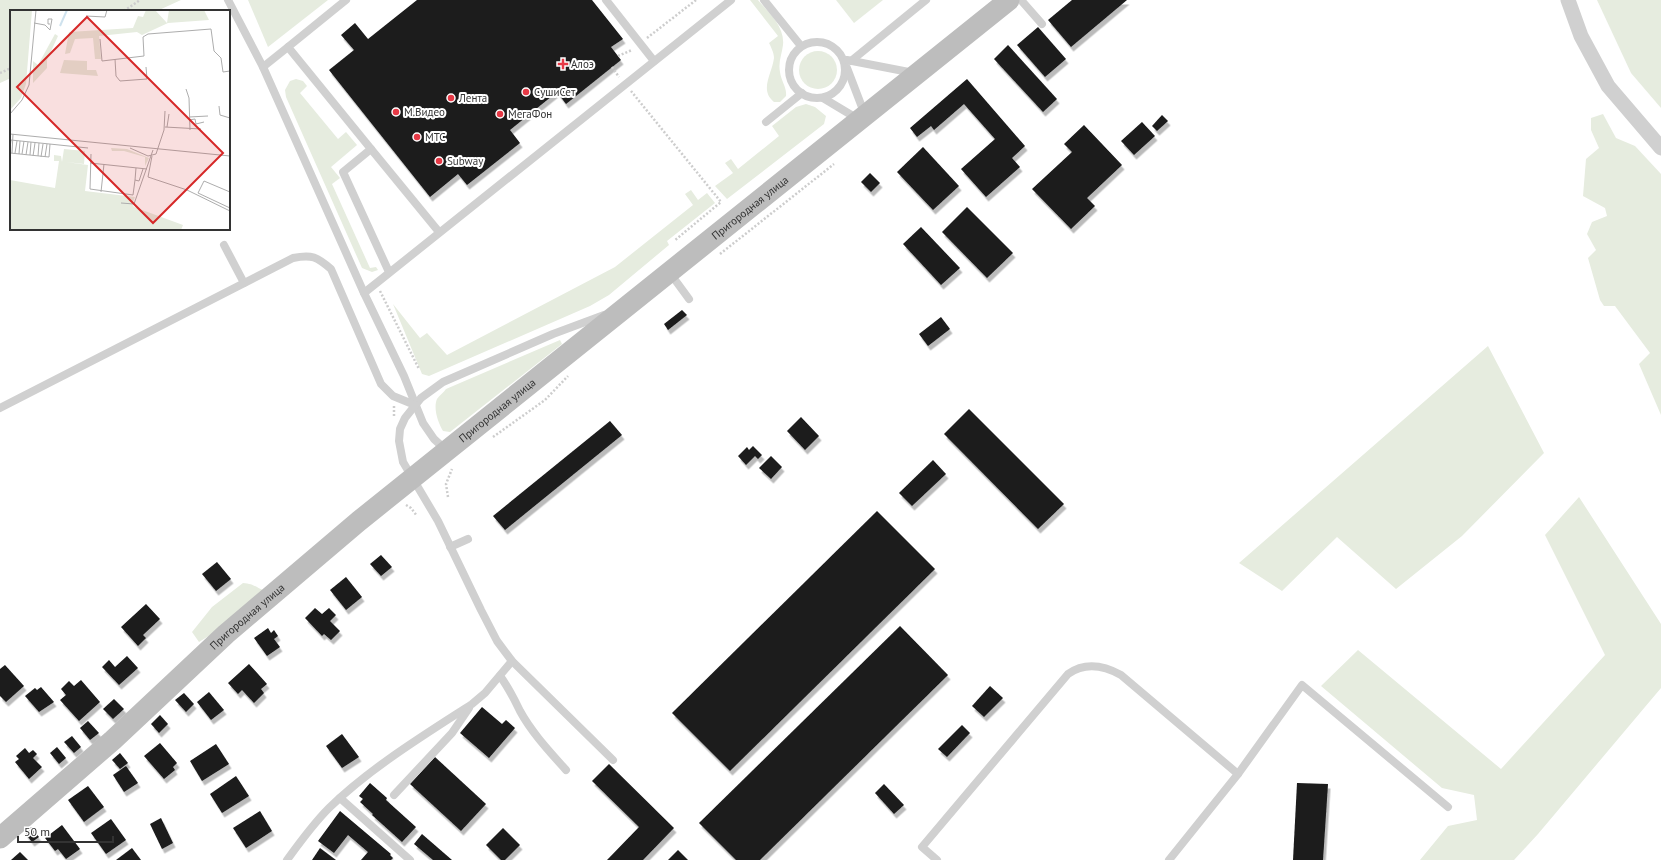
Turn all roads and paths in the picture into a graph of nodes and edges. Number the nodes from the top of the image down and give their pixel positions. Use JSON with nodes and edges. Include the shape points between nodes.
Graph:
{"nodes":[{"id":1,"x":140,"y":0,"type":"edge"},
{"id":2,"x":228,"y":0,"type":"edge"},
{"id":3,"x":346,"y":0,"type":"edge"},
{"id":4,"x":606,"y":0,"type":"edge"},
{"id":5,"x":696,"y":0,"type":"edge"},
{"id":6,"x":730,"y":0,"type":"edge"},
{"id":7,"x":764,"y":0,"type":"edge"},
{"id":8,"x":926,"y":0,"type":"edge"},
{"id":9,"x":1009,"y":0,"type":"edge"},
{"id":10,"x":1021,"y":0,"type":"edge"},
{"id":11,"x":1568,"y":0,"type":"edge"},
{"id":12,"x":125,"y":10,"type":"edge"},
{"id":13,"x":1042,"y":24,"type":"dead end"},
{"id":14,"x":640,"y":43,"type":"junction"},
{"id":15,"x":801,"y":46,"type":"junction"},
{"id":16,"x":288,"y":47,"type":"junction"},
{"id":17,"x":618,"y":56,"type":"dead end"},
{"id":18,"x":847,"y":60,"type":"junction"},
{"id":19,"x":654,"y":61,"type":"junction"},
{"id":20,"x":263,"y":66,"type":"junction"},
{"id":21,"x":612,"y":67,"type":"dead end"},
{"id":22,"x":10,"y":69,"type":"edge"},
{"id":23,"x":917,"y":73,"type":"junction"},
{"id":24,"x":0,"y":74,"type":"edge"},
{"id":25,"x":625,"y":84,"type":"junction"},
{"id":26,"x":802,"y":93,"type":"junction"},
{"id":27,"x":823,"y":98,"type":"junction"},
{"id":28,"x":862,"y":118,"type":"junction"},
{"id":29,"x":766,"y":122,"type":"dead end"},
{"id":30,"x":1661,"y":148,"type":"edge"},
{"id":31,"x":371,"y":149,"type":"junction"},
{"id":32,"x":439,"y":232,"type":"junction"},
{"id":33,"x":741,"y":238,"type":"dead end"},
{"id":34,"x":674,"y":241,"type":"dead end"},
{"id":35,"x":224,"y":245,"type":"dead end"},
{"id":36,"x":716,"y":258,"type":"dead end"},
{"id":37,"x":389,"y":272,"type":"junction"},
{"id":38,"x":670,"y":272,"type":"junction"},
{"id":39,"x":244,"y":283,"type":"junction"},
{"id":40,"x":376,"y":283,"type":"junction"},
{"id":41,"x":364,"y":293,"type":"junction"},
{"id":42,"x":689,"y":299,"type":"dead end"},
{"id":43,"x":627,"y":306,"type":"junction"},
{"id":44,"x":419,"y":369,"type":"dead end"},
{"id":45,"x":572,"y":372,"type":"dead end"},
{"id":46,"x":415,"y":405,"type":"junction"},
{"id":47,"x":0,"y":408,"type":"edge"},
{"id":48,"x":490,"y":438,"type":"dead end"},
{"id":49,"x":450,"y":459,"type":"junction"},
{"id":50,"x":413,"y":479,"type":"junction"},
{"id":51,"x":448,"y":497,"type":"dead end"},
{"id":52,"x":468,"y":539,"type":"dead end"},
{"id":53,"x":450,"y":546,"type":"junction"},
{"id":54,"x":512,"y":661,"type":"junction"},
{"id":55,"x":500,"y":676,"type":"junction"},
{"id":56,"x":472,"y":704,"type":"junction"},
{"id":57,"x":612,"y":760,"type":"dead end"},
{"id":58,"x":566,"y":770,"type":"dead end"},
{"id":59,"x":1238,"y":774,"type":"junction"},
{"id":60,"x":394,"y":795,"type":"dead end"},
{"id":61,"x":340,"y":798,"type":"junction"},
{"id":62,"x":1448,"y":807,"type":"dead end"},
{"id":63,"x":0,"y":838,"type":"edge"},
{"id":64,"x":405,"y":859,"type":"edge"},
{"id":65,"x":287,"y":860,"type":"edge"},
{"id":66,"x":937,"y":860,"type":"edge"},
{"id":67,"x":1169,"y":860,"type":"edge"}],
"edges":[{"from":1,"to":12,"type":"path"},
{"from":2,"to":20,"type":"lane"},
{"from":3,"to":16,"type":"lane"},
{"from":4,"to":14,"type":"lane"},
{"from":5,"to":14,"type":"path"},
{"from":6,"to":19,"type":"lane"},
{"from":7,"to":15,"type":"lane"},
{"from":8,"to":18,"type":"lane"},
{"from":9,"to":23,"type":"street","name":"Пригородная улица"},
{"from":10,"to":13,"type":"lane"},
{"from":11,"to":30,"type":"street","via":[[1580,36],[1608,86]]},
{"from":14,"to":17,"type":"path"},
{"from":14,"to":19,"type":"lane"},
{"from":15,"to":18,"type":"lane","via":[[817,41],[834,46]]},
{"from":15,"to":26,"type":"lane","via":[[791,59],[789,74],[795,89]]},
{"from":16,"to":20,"type":"lane"},
{"from":16,"to":31,"type":"lane"},
{"from":18,"to":23,"type":"lane"},
{"from":18,"to":27,"type":"lane","via":[[845,77],[836,92]]},
{"from":18,"to":28,"type":"lane"},
{"from":19,"to":25,"type":"lane"},
{"from":20,"to":41,"type":"lane"},
{"from":21,"to":25,"type":"path"},
{"from":22,"to":24,"type":"path"},
{"from":23,"to":28,"type":"street","name":"Пригородная улица"},
{"from":25,"to":32,"type":"lane"},
{"from":25,"to":34,"type":"path","via":[[721,202]]},
{"from":26,"to":27,"type":"lane","via":[[808,97]]},
{"from":26,"to":29,"type":"lane"},
{"from":27,"to":28,"type":"lane"},
{"from":28,"to":38,"type":"street","name":"Пригородная улица"},
{"from":31,"to":32,"type":"lane"},
{"from":31,"to":37,"type":"lane","via":[[343,172]]},
{"from":32,"to":37,"type":"lane"},
{"from":33,"to":36,"type":"path"},
{"from":35,"to":39,"type":"lane"},
{"from":37,"to":40,"type":"lane"},
{"from":38,"to":42,"type":"lane"},
{"from":38,"to":43,"type":"street","name":"Пригородная улица"},
{"from":39,"to":46,"type":"lane","via":[[293,258],[307,255],[319,258],[331,269],[381,384],[393,396]]},
{"from":39,"to":47,"type":"lane"},
{"from":40,"to":41,"type":"lane"},
{"from":40,"to":44,"type":"path"},
{"from":41,"to":46,"type":"lane","via":[[404,376]]},
{"from":43,"to":46,"type":"lane","via":[[553,334],[443,382]]},
{"from":43,"to":49,"type":"street","name":"Пригородная улица"},
{"from":45,"to":48,"type":"path","via":[[545,400]]},
{"from":46,"to":49,"type":"lane","via":[[422,423]]},
{"from":46,"to":50,"type":"lane","via":[[400,429],[399,441],[403,462]]},
{"from":49,"to":50,"type":"street","name":"Пригородная улица"},
{"from":49,"to":51,"type":"path","via":[[446,484]]},
{"from":50,"to":53,"type":"lane"},
{"from":50,"to":63,"type":"street","name":"Пригородная улица","via":[[359,521],[226,634],[113,740]]},
{"from":52,"to":53,"type":"lane"},
{"from":53,"to":54,"type":"lane","via":[[481,610]]},
{"from":54,"to":55,"type":"lane"},
{"from":54,"to":57,"type":"lane"},
{"from":55,"to":56,"type":"lane","via":[[485,694]]},
{"from":55,"to":58,"type":"lane","via":[[511,690],[520,712],[544,746]]},
{"from":56,"to":60,"type":"lane","via":[[452,733]]},
{"from":56,"to":61,"type":"lane","via":[[366,776]]},
{"from":59,"to":62,"type":"lane","via":[[1302,685]]},
{"from":59,"to":66,"type":"lane","via":[[1121,675],[1110,668],[1083,666],[1068,674],[922,847]]},
{"from":59,"to":67,"type":"lane"},
{"from":61,"to":64,"type":"lane"},
{"from":61,"to":65,"type":"lane"}]}
